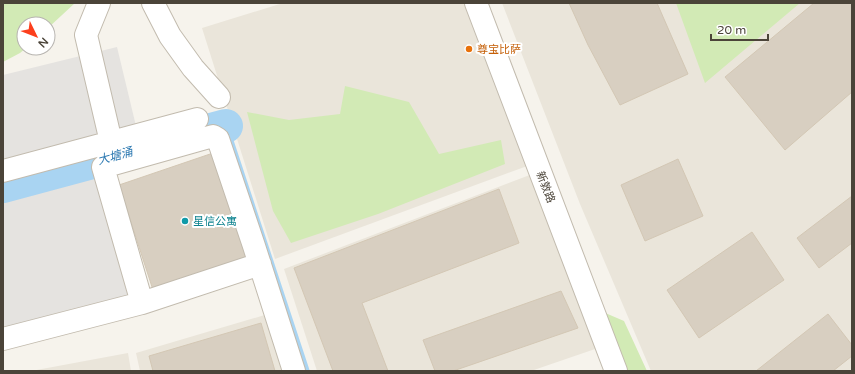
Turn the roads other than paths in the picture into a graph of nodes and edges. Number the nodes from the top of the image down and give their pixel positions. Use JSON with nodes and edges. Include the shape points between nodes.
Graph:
{"nodes":[{"id":1,"x":99,"y":3,"type":"edge"},
{"id":2,"x":152,"y":3,"type":"edge"},
{"id":3,"x":476,"y":3,"type":"edge"},
{"id":4,"x":219,"y":97,"type":"dead end"},
{"id":5,"x":197,"y":119,"type":"dead end"},
{"id":6,"x":111,"y":142,"type":"junction"},
{"id":7,"x":3,"y":171,"type":"edge"},
{"id":8,"x":260,"y":264,"type":"junction"},
{"id":9,"x":142,"y":303,"type":"junction"},
{"id":10,"x":3,"y":339,"type":"edge"},
{"id":11,"x":294,"y":371,"type":"edge"},
{"id":12,"x":616,"y":371,"type":"edge"}],
"edges":[{"from":1,"to":6,"type":"street","via":[[86,35]]},
{"from":2,"to":4,"type":"street","via":[[170,36],[193,68]]},
{"from":3,"to":12,"type":"street","name":"新敦路"},
{"from":5,"to":6,"type":"street"},
{"from":6,"to":7,"type":"street"},
{"from":8,"to":9,"type":"street"},
{"from":8,"to":9,"type":"street","via":[[218,139],[213,136],[102,167]]},
{"from":8,"to":11,"type":"street"},
{"from":9,"to":10,"type":"street"}]}
